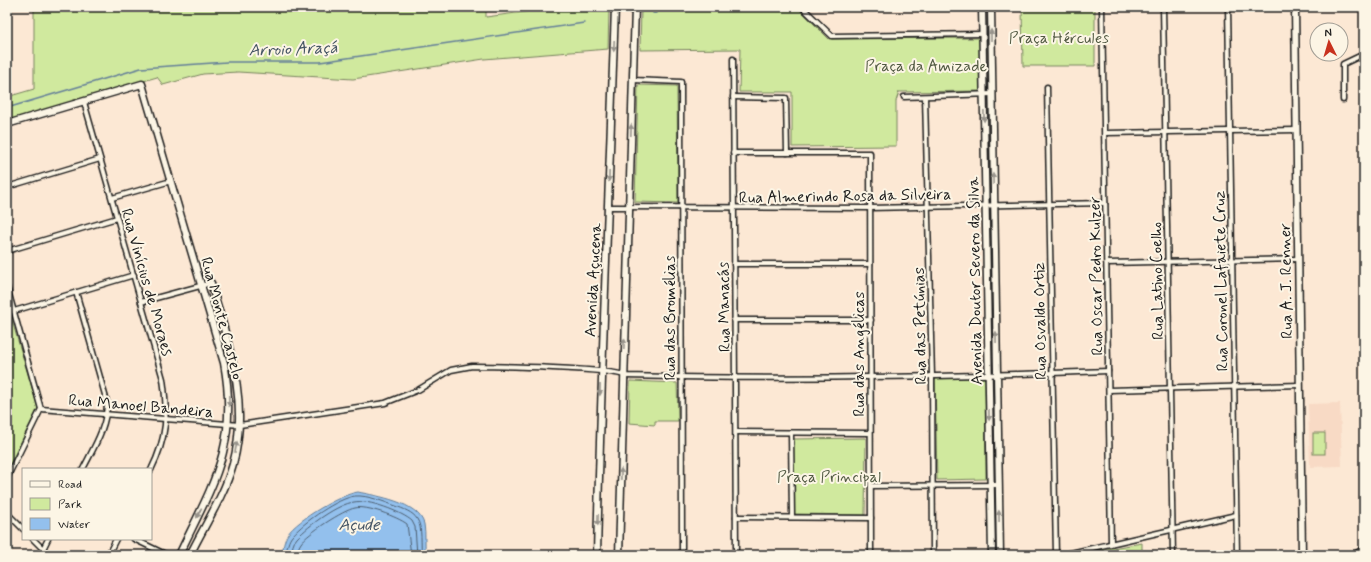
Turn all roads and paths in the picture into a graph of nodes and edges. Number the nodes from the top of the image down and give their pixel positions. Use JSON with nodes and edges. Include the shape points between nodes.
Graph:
{"nodes":[{"id":1,"x":615,"y":7,"type":"edge"},
{"id":2,"x":635,"y":7,"type":"edge"},
{"id":3,"x":802,"y":7,"type":"edge"},
{"id":4,"x":982,"y":7,"type":"edge"},
{"id":5,"x":991,"y":7,"type":"edge"},
{"id":6,"x":1102,"y":7,"type":"edge"},
{"id":7,"x":1163,"y":7,"type":"edge"},
{"id":8,"x":1228,"y":7,"type":"edge"},
{"id":9,"x":1295,"y":7,"type":"edge"},
{"id":10,"x":983,"y":34,"type":"junction"},
{"id":11,"x":1364,"y":54,"type":"edge"},
{"id":12,"x":733,"y":59,"type":"dead end"},
{"id":13,"x":633,"y":80,"type":"junction"},
{"id":14,"x":1047,"y":87,"type":"dead end"},
{"id":15,"x":983,"y":94,"type":"junction"},
{"id":16,"x":992,"y":94,"type":"junction"},
{"id":17,"x":904,"y":97,"type":"dead end"},
{"id":18,"x":926,"y":97,"type":"junction"},
{"id":19,"x":733,"y":98,"type":"junction"},
{"id":20,"x":1344,"y":100,"type":"dead end"},
{"id":21,"x":84,"y":102,"type":"junction"},
{"id":22,"x":7,"y":124,"type":"edge"},
{"id":23,"x":1296,"y":130,"type":"junction"},
{"id":24,"x":1230,"y":131,"type":"junction"},
{"id":25,"x":1166,"y":132,"type":"junction"},
{"id":26,"x":1104,"y":133,"type":"junction"},
{"id":27,"x":733,"y":153,"type":"junction"},
{"id":28,"x":787,"y":153,"type":"junction"},
{"id":29,"x":100,"y":159,"type":"junction"},
{"id":30,"x":171,"y":181,"type":"junction"},
{"id":31,"x":7,"y":187,"type":"edge"},
{"id":32,"x":112,"y":198,"type":"junction"},
{"id":33,"x":1105,"y":203,"type":"junction"},
{"id":34,"x":1048,"y":204,"type":"junction"},
{"id":35,"x":985,"y":205,"type":"junction"},
{"id":36,"x":994,"y":205,"type":"junction"},
{"id":37,"x":608,"y":206,"type":"junction"},
{"id":38,"x":928,"y":206,"type":"junction"},
{"id":39,"x":629,"y":207,"type":"junction"},
{"id":40,"x":680,"y":208,"type":"junction"},
{"id":41,"x":734,"y":208,"type":"junction"},
{"id":42,"x":870,"y":208,"type":"junction"},
{"id":43,"x":117,"y":218,"type":"junction"},
{"id":44,"x":7,"y":251,"type":"edge"},
{"id":45,"x":1298,"y":259,"type":"junction"},
{"id":46,"x":1232,"y":261,"type":"junction"},
{"id":47,"x":1168,"y":262,"type":"junction"},
{"id":48,"x":1107,"y":263,"type":"junction"},
{"id":49,"x":734,"y":264,"type":"junction"},
{"id":50,"x":870,"y":264,"type":"junction"},
{"id":51,"x":134,"y":275,"type":"junction"},
{"id":52,"x":211,"y":283,"type":"joint"},
{"id":53,"x":201,"y":286,"type":"junction"},
{"id":54,"x":7,"y":287,"type":"edge"},
{"id":55,"x":76,"y":292,"type":"junction"},
{"id":56,"x":141,"y":302,"type":"junction"},
{"id":57,"x":14,"y":311,"type":"junction"},
{"id":58,"x":734,"y":320,"type":"junction"},
{"id":59,"x":871,"y":320,"type":"junction"},
{"id":60,"x":1108,"y":370,"type":"junction"},
{"id":61,"x":601,"y":372,"type":"junction"},
{"id":62,"x":1052,"y":373,"type":"junction"},
{"id":63,"x":623,"y":374,"type":"junction"},
{"id":64,"x":871,"y":376,"type":"junction"},
{"id":65,"x":932,"y":376,"type":"junction"},
{"id":66,"x":989,"y":376,"type":"junction"},
{"id":67,"x":996,"y":376,"type":"junction"},
{"id":68,"x":682,"y":377,"type":"junction"},
{"id":69,"x":735,"y":377,"type":"junction"},
{"id":70,"x":1300,"y":385,"type":"junction"},
{"id":71,"x":1234,"y":387,"type":"junction"},
{"id":72,"x":1170,"y":389,"type":"junction"},
{"id":73,"x":1109,"y":390,"type":"junction"},
{"id":74,"x":41,"y":409,"type":"junction"},
{"id":75,"x":107,"y":415,"type":"junction"},
{"id":76,"x":167,"y":419,"type":"junction"},
{"id":77,"x":228,"y":424,"type":"junction"},
{"id":78,"x":240,"y":425,"type":"junction"},
{"id":79,"x":736,"y":432,"type":"junction"},
{"id":80,"x":791,"y":433,"type":"junction"},
{"id":81,"x":870,"y":433,"type":"junction"},
{"id":82,"x":84,"y":468,"type":"edge"},
{"id":83,"x":152,"y":468,"type":"edge"},
{"id":84,"x":7,"y":478,"type":"edge"},
{"id":85,"x":991,"y":484,"type":"junction"},
{"id":86,"x":933,"y":485,"type":"junction"},
{"id":87,"x":998,"y":485,"type":"junction"},
{"id":88,"x":870,"y":486,"type":"junction"},
{"id":89,"x":7,"y":513,"type":"edge"},
{"id":90,"x":1236,"y":515,"type":"junction"},
{"id":91,"x":736,"y":517,"type":"junction"},
{"id":92,"x":792,"y":517,"type":"junction"},
{"id":93,"x":871,"y":518,"type":"junction"},
{"id":94,"x":22,"y":528,"type":"edge"},
{"id":95,"x":1173,"y":530,"type":"junction"},
{"id":96,"x":34,"y":540,"type":"edge"},
{"id":97,"x":48,"y":540,"type":"edge"},
{"id":98,"x":116,"y":540,"type":"edge"},
{"id":99,"x":136,"y":540,"type":"edge"},
{"id":100,"x":1111,"y":544,"type":"junction"},
{"id":101,"x":43,"y":549,"type":"junction"},
{"id":102,"x":1364,"y":550,"type":"edge"},
{"id":103,"x":49,"y":555,"type":"edge"},
{"id":104,"x":108,"y":555,"type":"edge"},
{"id":105,"x":167,"y":555,"type":"edge"},
{"id":106,"x":179,"y":555,"type":"edge"},
{"id":107,"x":190,"y":555,"type":"edge"},
{"id":108,"x":597,"y":555,"type":"edge"},
{"id":109,"x":619,"y":555,"type":"edge"},
{"id":110,"x":682,"y":555,"type":"edge"},
{"id":111,"x":736,"y":555,"type":"edge"},
{"id":112,"x":871,"y":555,"type":"edge"},
{"id":113,"x":933,"y":555,"type":"edge"},
{"id":114,"x":992,"y":555,"type":"edge"},
{"id":115,"x":1000,"y":555,"type":"edge"},
{"id":116,"x":1056,"y":555,"type":"edge"},
{"id":117,"x":1062,"y":555,"type":"edge"},
{"id":118,"x":1173,"y":555,"type":"edge"},
{"id":119,"x":1237,"y":555,"type":"edge"},
{"id":120,"x":1302,"y":555,"type":"edge"},
{"id":121,"x":1356,"y":555,"type":"edge"}],
"edges":[{"from":1,"to":37,"type":"main road","name":"Avenida Açucena","one_way":true},
{"from":2,"to":13,"type":"main road","name":"Avenida Açucena"},
{"from":3,"to":10,"type":"street","via":[[832,36]]},
{"from":4,"to":10,"type":"main road","name":"Avenida Doutor Severo da Silva"},
{"from":16,"to":5,"type":"main road","name":"Avenida Doutor Severo da Silva","one_way":true},
{"from":6,"to":26,"type":"street","name":"Rua Oscar Pedro Kulzer"},
{"from":7,"to":25,"type":"street","name":"Rua Latino Coelho"},
{"from":8,"to":24,"type":"street","name":"Rua Coronel Lafaiete Cruz"},
{"from":9,"to":23,"type":"main road","name":"Rua A. J. Renner"},
{"from":10,"to":15,"type":"main road","name":"Avenida Doutor Severo da Silva"},
{"from":11,"to":20,"type":"street","via":[[1343,64]]},
{"from":12,"to":19,"type":"street","name":"Rua Manacás"},
{"from":39,"to":13,"type":"main road","name":"Avenida Açucena","one_way":true},
{"from":13,"to":40,"type":"street","name":"Rua das Bromélias","via":[[680,82]]},
{"from":14,"to":34,"type":"street","name":"Rua Osvaldo Ortiz"},
{"from":15,"to":16,"type":"street"},
{"from":15,"to":18,"type":"street"},
{"from":15,"to":35,"type":"main road","name":"Avenida Doutor Severo da Silva","one_way":true},
{"from":36,"to":16,"type":"main road","name":"Avenida Doutor Severo da Silva","one_way":true},
{"from":17,"to":18,"type":"street"},
{"from":18,"to":38,"type":"street","name":"Rua das Petúnias"},
{"from":19,"to":27,"type":"street","name":"Rua Manacás"},
{"from":19,"to":28,"type":"street","via":[[786,98]]},
{"from":21,"to":22,"type":"main road"},
{"from":21,"to":29,"type":"street","name":"Rua Vinícius de Moraes"},
{"from":21,"to":30,"type":"main road","name":"Rua Monte Castelo","via":[[142,84]]},
{"from":23,"to":24,"type":"street"},
{"from":23,"to":45,"type":"main road","name":"Rua A. J. Renner"},
{"from":24,"to":25,"type":"street"},
{"from":24,"to":46,"type":"street","name":"Rua Coronel Lafaiete Cruz"},
{"from":25,"to":26,"type":"street"},
{"from":25,"to":47,"type":"street","name":"Rua Latino Coelho"},
{"from":26,"to":33,"type":"street","name":"Rua Oscar Pedro Kulzer"},
{"from":27,"to":28,"type":"street"},
{"from":27,"to":41,"type":"street","name":"Rua Manacás"},
{"from":28,"to":42,"type":"street","name":"Rua das Angélicas","via":[[870,153]]},
{"from":29,"to":31,"type":"street"},
{"from":29,"to":32,"type":"street","name":"Rua Vinícius de Moraes"},
{"from":30,"to":32,"type":"street"},
{"from":30,"to":53,"type":"main road","name":"Rua Monte Castelo"},
{"from":32,"to":43,"type":"street","name":"Rua Vinícius de Moraes"},
{"from":33,"to":34,"type":"street","name":"Rua Almerindo Rosa da Silveira"},
{"from":33,"to":48,"type":"street","name":"Rua Oscar Pedro Kulzer"},
{"from":34,"to":36,"type":"street","name":"Rua Almerindo Rosa da Silveira"},
{"from":34,"to":62,"type":"street","name":"Rua Osvaldo Ortiz"},
{"from":35,"to":36,"type":"street","name":"Rua Almerindo Rosa da Silveira"},
{"from":35,"to":38,"type":"street","name":"Rua Almerindo Rosa da Silveira"},
{"from":35,"to":66,"type":"main road","name":"Avenida Doutor Severo da Silva"},
{"from":67,"to":36,"type":"main road","name":"Avenida Doutor Severo da Silva","one_way":true},
{"from":37,"to":39,"type":"street","name":"Rua Almerindo Rosa da Silveira"},
{"from":37,"to":61,"type":"main road","name":"Avenida Açucena"},
{"from":38,"to":42,"type":"street","name":"Rua Almerindo Rosa da Silveira"},
{"from":38,"to":65,"type":"street","name":"Rua das Petúnias"},
{"from":39,"to":40,"type":"street","name":"Rua Almerindo Rosa da Silveira"},
{"from":63,"to":39,"type":"main road","name":"Avenida Açucena","one_way":true},
{"from":40,"to":41,"type":"street","name":"Rua Almerindo Rosa da Silveira"},
{"from":40,"to":68,"type":"street","name":"Rua das Bromélias"},
{"from":41,"to":42,"type":"street","name":"Rua Almerindo Rosa da Silveira"},
{"from":41,"to":49,"type":"street","name":"Rua Manacás"},
{"from":42,"to":50,"type":"street","name":"Rua das Angélicas"},
{"from":43,"to":44,"type":"street"},
{"from":43,"to":51,"type":"street","name":"Rua Vinícius de Moraes"},
{"from":45,"to":46,"type":"street"},
{"from":45,"to":70,"type":"main road","name":"Rua A. J. Renner"},
{"from":46,"to":47,"type":"street"},
{"from":46,"to":71,"type":"street","name":"Rua Coronel Lafaiete Cruz"},
{"from":47,"to":48,"type":"street"},
{"from":47,"to":72,"type":"street","name":"Rua Latino Coelho"},
{"from":48,"to":60,"type":"street","name":"Rua Oscar Pedro Kulzer"},
{"from":49,"to":50,"type":"street"},
{"from":49,"to":58,"type":"street","name":"Rua Manacás"},
{"from":50,"to":59,"type":"street","name":"Rua das Angélicas"},
{"from":51,"to":55,"type":"street"},
{"from":51,"to":56,"type":"street","name":"Rua Vinícius de Moraes"},
{"from":52,"to":53,"type":"street"},
{"from":52,"to":78,"type":"main road","name":"Rua Monte Castelo","via":[[234,360],[240,402]]},
{"from":53,"to":56,"type":"street"},
{"from":53,"to":77,"type":"main road","name":"Rua Monte Castelo","one_way":true,"via":[[224,363],[229,403]]},
{"from":54,"to":57,"type":"street"},
{"from":55,"to":57,"type":"street"},
{"from":55,"to":75,"type":"street","via":[[105,391]]},
{"from":56,"to":76,"type":"street","name":"Rua Vinícius de Moraes","via":[[163,379]]},
{"from":57,"to":74,"type":"street"},
{"from":58,"to":59,"type":"street"},
{"from":58,"to":69,"type":"street","name":"Rua Manacás"},
{"from":59,"to":64,"type":"street","name":"Rua das Angélicas"},
{"from":60,"to":62,"type":"street","name":"Rua Manoel Bandeira"},
{"from":60,"to":73,"type":"street","name":"Rua Oscar Pedro Kulzer"},
{"from":61,"to":63,"type":"street","name":"Rua Manoel Bandeira"},
{"from":61,"to":78,"type":"street","name":"Rua Manoel Bandeira","via":[[464,366],[451,370],[405,396],[385,402]]},
{"from":61,"to":108,"type":"main road","name":"Avenida Açucena","one_way":true},
{"from":62,"to":67,"type":"street","name":"Rua Manoel Bandeira"},
{"from":62,"to":116,"type":"street","name":"Rua Osvaldo Ortiz"},
{"from":63,"to":68,"type":"street","name":"Rua Manoel Bandeira"},
{"from":109,"to":63,"type":"main road","name":"Avenida Açucena","one_way":true},
{"from":64,"to":65,"type":"street","name":"Rua Manoel Bandeira"},
{"from":64,"to":69,"type":"street","name":"Rua Manoel Bandeira"},
{"from":64,"to":81,"type":"street","name":"Rua das Angélicas"},
{"from":65,"to":66,"type":"street","name":"Rua Manoel Bandeira"},
{"from":65,"to":86,"type":"street","name":"Rua das Petúnias"},
{"from":66,"to":67,"type":"street","name":"Rua Manoel Bandeira"},
{"from":66,"to":85,"type":"main road","name":"Avenida Doutor Severo da Silva","one_way":true},
{"from":67,"to":87,"type":"main road","name":"Avenida Doutor Severo da Silva"},
{"from":68,"to":69,"type":"street","name":"Rua Manoel Bandeira"},
{"from":68,"to":110,"type":"street","name":"Rua das Bromélias"},
{"from":69,"to":79,"type":"street","name":"Rua Manacás"},
{"from":70,"to":71,"type":"street"},
{"from":70,"to":120,"type":"main road","name":"Rua A. J. Renner"},
{"from":71,"to":72,"type":"street"},
{"from":71,"to":90,"type":"street","name":"Rua Coronel Lafaiete Cruz"},
{"from":72,"to":73,"type":"street"},
{"from":72,"to":95,"type":"street","name":"Rua Latino Coelho"},
{"from":73,"to":100,"type":"street","name":"Rua Oscar Pedro Kulzer"},
{"from":74,"to":75,"type":"street","name":"Rua Manoel Bandeira"},
{"from":74,"to":84,"type":"street"},
{"from":75,"to":76,"type":"street","name":"Rua Manoel Bandeira"},
{"from":75,"to":82,"type":"street","via":[[104,427]]},
{"from":76,"to":77,"type":"street","name":"Rua Manoel Bandeira"},
{"from":76,"to":83,"type":"street","name":"Rua Vinícius de Moraes","via":[[164,437]]},
{"from":77,"to":78,"type":"street","name":"Rua Manoel Bandeira"},
{"from":77,"to":106,"type":"main road","name":"Rua Monte Castelo","one_way":true,"via":[[226,443],[216,478]]},
{"from":107,"to":78,"type":"main road","name":"Rua Monte Castelo","one_way":true,"via":[[230,472]]},
{"from":79,"to":80,"type":"street"},
{"from":79,"to":91,"type":"street","name":"Rua Manacás"},
{"from":80,"to":81,"type":"street"},
{"from":80,"to":92,"type":"street"},
{"from":81,"to":88,"type":"street","name":"Rua das Angélicas"},
{"from":85,"to":86,"type":"street"},
{"from":85,"to":87,"type":"street"},
{"from":85,"to":114,"type":"main road","name":"Avenida Doutor Severo da Silva"},
{"from":86,"to":88,"type":"street"},
{"from":86,"to":113,"type":"street","name":"Rua das Petúnias"},
{"from":115,"to":87,"type":"main road","name":"Avenida Doutor Severo da Silva","one_way":true},
{"from":88,"to":93,"type":"street","name":"Rua das Angélicas"},
{"from":89,"to":94,"type":"street"},
{"from":90,"to":95,"type":"street"},
{"from":90,"to":119,"type":"street","name":"Rua Coronel Lafaiete Cruz"},
{"from":91,"to":92,"type":"street"},
{"from":91,"to":111,"type":"street","name":"Rua Manacás"},
{"from":92,"to":93,"type":"street"},
{"from":93,"to":112,"type":"street","name":"Rua das Angélicas"},
{"from":95,"to":100,"type":"street"},
{"from":95,"to":118,"type":"street","name":"Rua Latino Coelho"},
{"from":96,"to":101,"type":"street"},
{"from":97,"to":101,"type":"street"},
{"from":98,"to":104,"type":"street"},
{"from":99,"to":105,"type":"street"},
{"from":100,"to":117,"type":"street"},
{"from":101,"to":103,"type":"street"},
{"from":102,"to":121,"type":"main road"}]}
